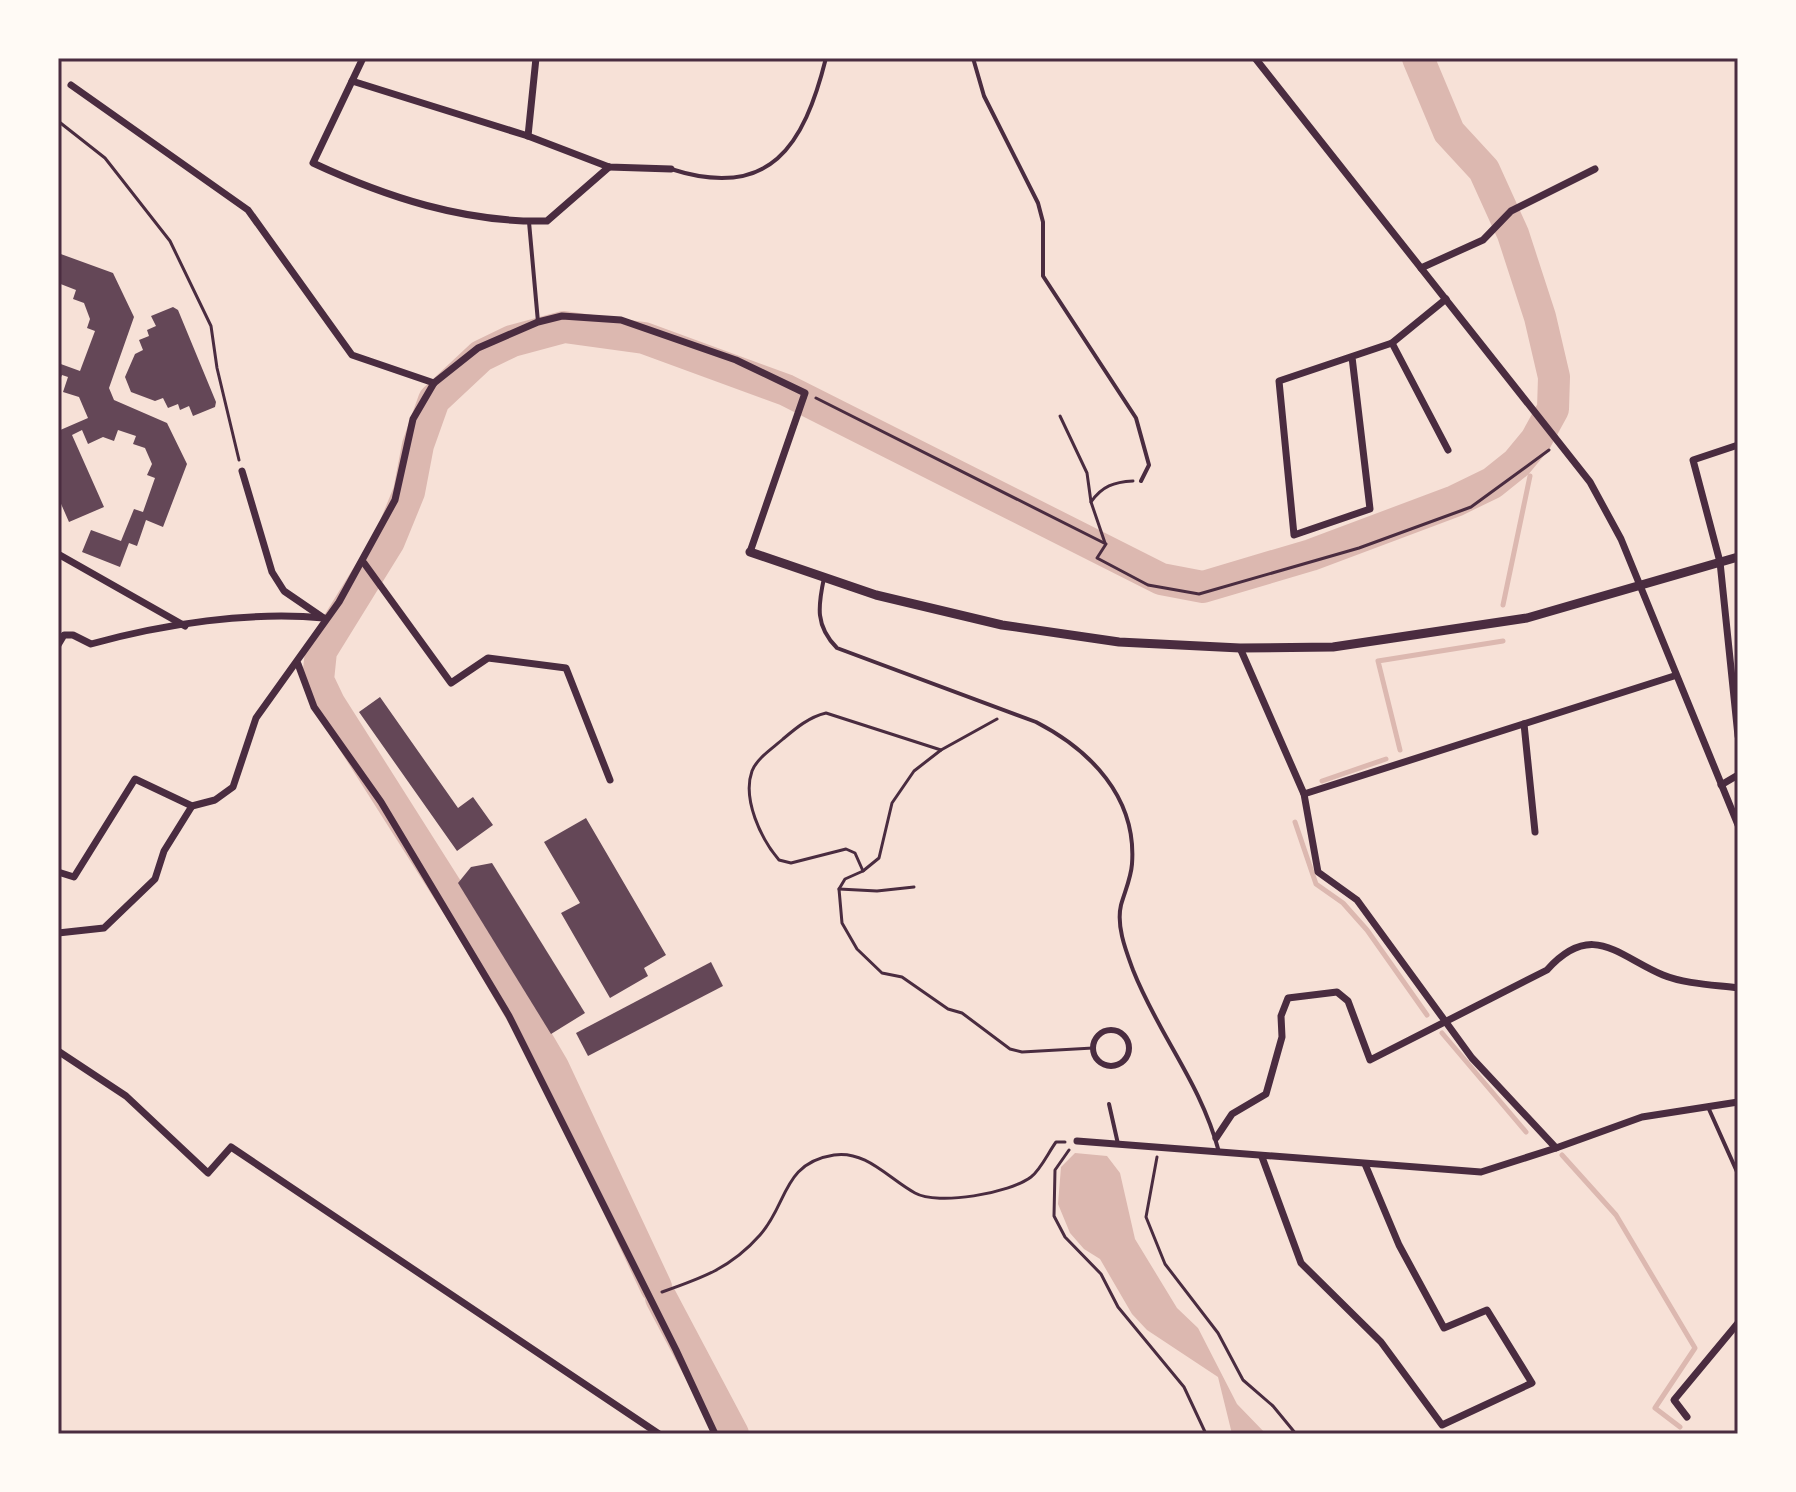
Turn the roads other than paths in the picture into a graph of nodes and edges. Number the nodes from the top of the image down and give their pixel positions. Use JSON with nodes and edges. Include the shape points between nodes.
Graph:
{"nodes":[{"id":1,"x":363,"y":58,"type":"edge"},
{"id":2,"x":536,"y":58,"type":"edge"},
{"id":3,"x":826,"y":58,"type":"edge"},
{"id":4,"x":973,"y":58,"type":"edge"},
{"id":5,"x":1255,"y":58,"type":"edge"},
{"id":6,"x":352,"y":81,"type":"junction"},
{"id":7,"x":71,"y":85,"type":"dead end"},
{"id":8,"x":528,"y":136,"type":"junction"},
{"id":9,"x":609,"y":167,"type":"junction"},
{"id":10,"x":671,"y":169,"type":"joint"},
{"id":11,"x":1595,"y":169,"type":"dead end"},
{"id":12,"x":529,"y":222,"type":"junction"},
{"id":13,"x":1421,"y":268,"type":"junction"},
{"id":14,"x":1446,"y":299,"type":"junction"},
{"id":15,"x":538,"y":322,"type":"junction"},
{"id":16,"x":1392,"y":343,"type":"junction"},
{"id":17,"x":1352,"y":357,"type":"junction"},
{"id":18,"x":434,"y":383,"type":"junction"},
{"id":19,"x":1738,"y":445,"type":"edge"},
{"id":20,"x":1448,"y":450,"type":"dead end"},
{"id":21,"x":242,"y":471,"type":"road end"},
{"id":22,"x":1141,"y":481,"type":"road end"},
{"id":23,"x":750,"y":552,"type":"joint"},
{"id":24,"x":58,"y":554,"type":"edge"},
{"id":25,"x":1738,"y":557,"type":"edge"},
{"id":26,"x":1720,"y":562,"type":"junction"},
{"id":27,"x":365,"y":564,"type":"junction"},
{"id":28,"x":824,"y":578,"type":"junction"},
{"id":29,"x":1642,"y":587,"type":"junction"},
{"id":30,"x":324,"y":618,"type":"junction"},
{"id":31,"x":185,"y":626,"type":"junction"},
{"id":32,"x":1738,"y":636,"type":"edge"},
{"id":33,"x":1728,"y":639,"type":"junction"},
{"id":34,"x":58,"y":645,"type":"edge"},
{"id":35,"x":1240,"y":648,"type":"junction"},
{"id":36,"x":298,"y":664,"type":"junction"},
{"id":37,"x":1674,"y":676,"type":"junction"},
{"id":38,"x":1524,"y":724,"type":"junction"},
{"id":39,"x":1738,"y":736,"type":"edge"},
{"id":40,"x":1738,"y":775,"type":"edge"},
{"id":41,"x":610,"y":780,"type":"dead end"},
{"id":42,"x":1721,"y":785,"type":"junction"},
{"id":43,"x":1304,"y":794,"type":"junction"},
{"id":44,"x":192,"y":806,"type":"junction"},
{"id":45,"x":1738,"y":825,"type":"edge"},
{"id":46,"x":1535,"y":832,"type":"dead end"},
{"id":47,"x":58,"y":872,"type":"edge"},
{"id":48,"x":58,"y":933,"type":"edge"},
{"id":49,"x":1738,"y":988,"type":"edge"},
{"id":50,"x":1445,"y":1022,"type":"junction"},
{"id":51,"x":1093,"y":1048,"type":"joint"},
{"id":52,"x":58,"y":1051,"type":"edge"},
{"id":53,"x":1738,"y":1102,"type":"edge"},
{"id":54,"x":1109,"y":1104,"type":"dead end"},
{"id":55,"x":1708,"y":1107,"type":"junction"},
{"id":56,"x":1216,"y":1138,"type":"junction"},
{"id":57,"x":1077,"y":1141,"type":"road end"},
{"id":58,"x":1119,"y":1147,"type":"junction"},
{"id":59,"x":1556,"y":1148,"type":"junction"},
{"id":60,"x":1220,"y":1154,"type":"junction"},
{"id":61,"x":1262,"y":1157,"type":"junction"},
{"id":62,"x":1365,"y":1164,"type":"junction"},
{"id":63,"x":1738,"y":1174,"type":"edge"},
{"id":64,"x":1738,"y":1323,"type":"edge"},
{"id":65,"x":1687,"y":1417,"type":"dead end"},
{"id":66,"x":659,"y":1434,"type":"edge"},
{"id":67,"x":715,"y":1434,"type":"edge"}],
"edges":[{"from":1,"to":6,"type":"street"},
{"from":2,"to":8,"type":"street"},
{"from":3,"to":10,"type":"lane","via":[[799,136],[762,172],[704,180]]},
{"from":4,"to":22,"type":"lane","via":[[984,96],[1038,203],[1043,276],[1136,418],[1149,465]]},
{"from":5,"to":13,"type":"street"},
{"from":6,"to":8,"type":"street"},
{"from":6,"to":12,"type":"street","via":[[313,163],[371,190],[433,207]]},
{"from":7,"to":18,"type":"street","via":[[248,210],[352,355]]},
{"from":8,"to":9,"type":"street"},
{"from":9,"to":10,"type":"street"},
{"from":9,"to":12,"type":"street","via":[[547,221]]},
{"from":11,"to":13,"type":"street","via":[[1511,211],[1483,240]]},
{"from":12,"to":15,"type":"lane"},
{"from":13,"to":14,"type":"street"},
{"from":14,"to":16,"type":"street"},
{"from":14,"to":29,"type":"street","via":[[1590,482]]},
{"from":15,"to":18,"type":"street","via":[[478,348]]},
{"from":15,"to":23,"type":"street","via":[[589,316],[621,320],[736,360],[805,394]]},
{"from":16,"to":17,"type":"street"},
{"from":16,"to":20,"type":"street"},
{"from":17,"to":17,"type":"street","via":[[1279,381],[1294,535],[1370,509]]},
{"from":18,"to":27,"type":"street","via":[[413,419],[395,500]]},
{"from":19,"to":26,"type":"street","via":[[1693,460]]},
{"from":21,"to":30,"type":"street","via":[[272,572],[284,591]]},
{"from":23,"to":28,"type":"street"},
{"from":24,"to":31,"type":"street"},
{"from":25,"to":26,"type":"street"},
{"from":26,"to":29,"type":"street"},
{"from":26,"to":33,"type":"street"},
{"from":27,"to":30,"type":"street"},
{"from":27,"to":41,"type":"street","via":[[451,683],[488,658],[566,668]]},
{"from":28,"to":35,"type":"street","via":[[929,610],[1067,636]]},
{"from":28,"to":56,"type":"lane","via":[[818,613],[837,648],[1064,737],[1111,782],[1122,803],[1132,863],[1120,909],[1123,941],[1152,1009],[1201,1094]]},
{"from":29,"to":35,"type":"street","via":[[1527,618],[1448,631],[1333,647]]},
{"from":29,"to":37,"type":"street"},
{"from":30,"to":31,"type":"street","via":[[277,614]]},
{"from":30,"to":36,"type":"street"},
{"from":31,"to":34,"type":"street","via":[[91,644],[64,635]]},
{"from":32,"to":33,"type":"street"},
{"from":33,"to":39,"type":"street"},
{"from":35,"to":43,"type":"street"},
{"from":36,"to":44,"type":"street","via":[[256,718],[233,787],[215,800]]},
{"from":36,"to":67,"type":"street","via":[[314,707],[381,802],[509,1016]]},
{"from":37,"to":38,"type":"street"},
{"from":37,"to":42,"type":"street"},
{"from":38,"to":43,"type":"street"},
{"from":38,"to":46,"type":"street"},
{"from":40,"to":42,"type":"street"},
{"from":42,"to":45,"type":"street"},
{"from":43,"to":50,"type":"street","via":[[1318,872],[1357,900]]},
{"from":44,"to":47,"type":"street","via":[[135,779],[74,877]]},
{"from":44,"to":48,"type":"street","via":[[164,851],[155,879],[104,928]]},
{"from":49,"to":50,"type":"street","via":[[1665,976],[1604,944],[1588,944]]},
{"from":50,"to":56,"type":"street","via":[[1370,1060],[1348,1001],[1337,992],[1288,998],[1266,1094],[1232,1114]]},
{"from":50,"to":59,"type":"street"},
{"from":51,"to":51,"type":"street","via":[[1097,1036],[1107,1030],[1120,1031],[1130,1046],[1127,1058],[1112,1067],[1096,1059]]},
{"from":52,"to":66,"type":"street","via":[[126,1096],[208,1173],[231,1147]]},
{"from":53,"to":55,"type":"street"},
{"from":54,"to":58,"type":"lane"},
{"from":55,"to":59,"type":"street","via":[[1642,1117]]},
{"from":55,"to":63,"type":"lane"},
{"from":56,"to":60,"type":"lane"},
{"from":57,"to":58,"type":"street"},
{"from":58,"to":60,"type":"street"},
{"from":59,"to":62,"type":"street","via":[[1481,1172]]},
{"from":60,"to":61,"type":"street"},
{"from":61,"to":62,"type":"street"},
{"from":61,"to":62,"type":"street","via":[[1301,1263],[1381,1342],[1442,1425],[1532,1383],[1487,1310],[1444,1328],[1399,1245]]},
{"from":64,"to":65,"type":"street","via":[[1674,1400]]}]}
